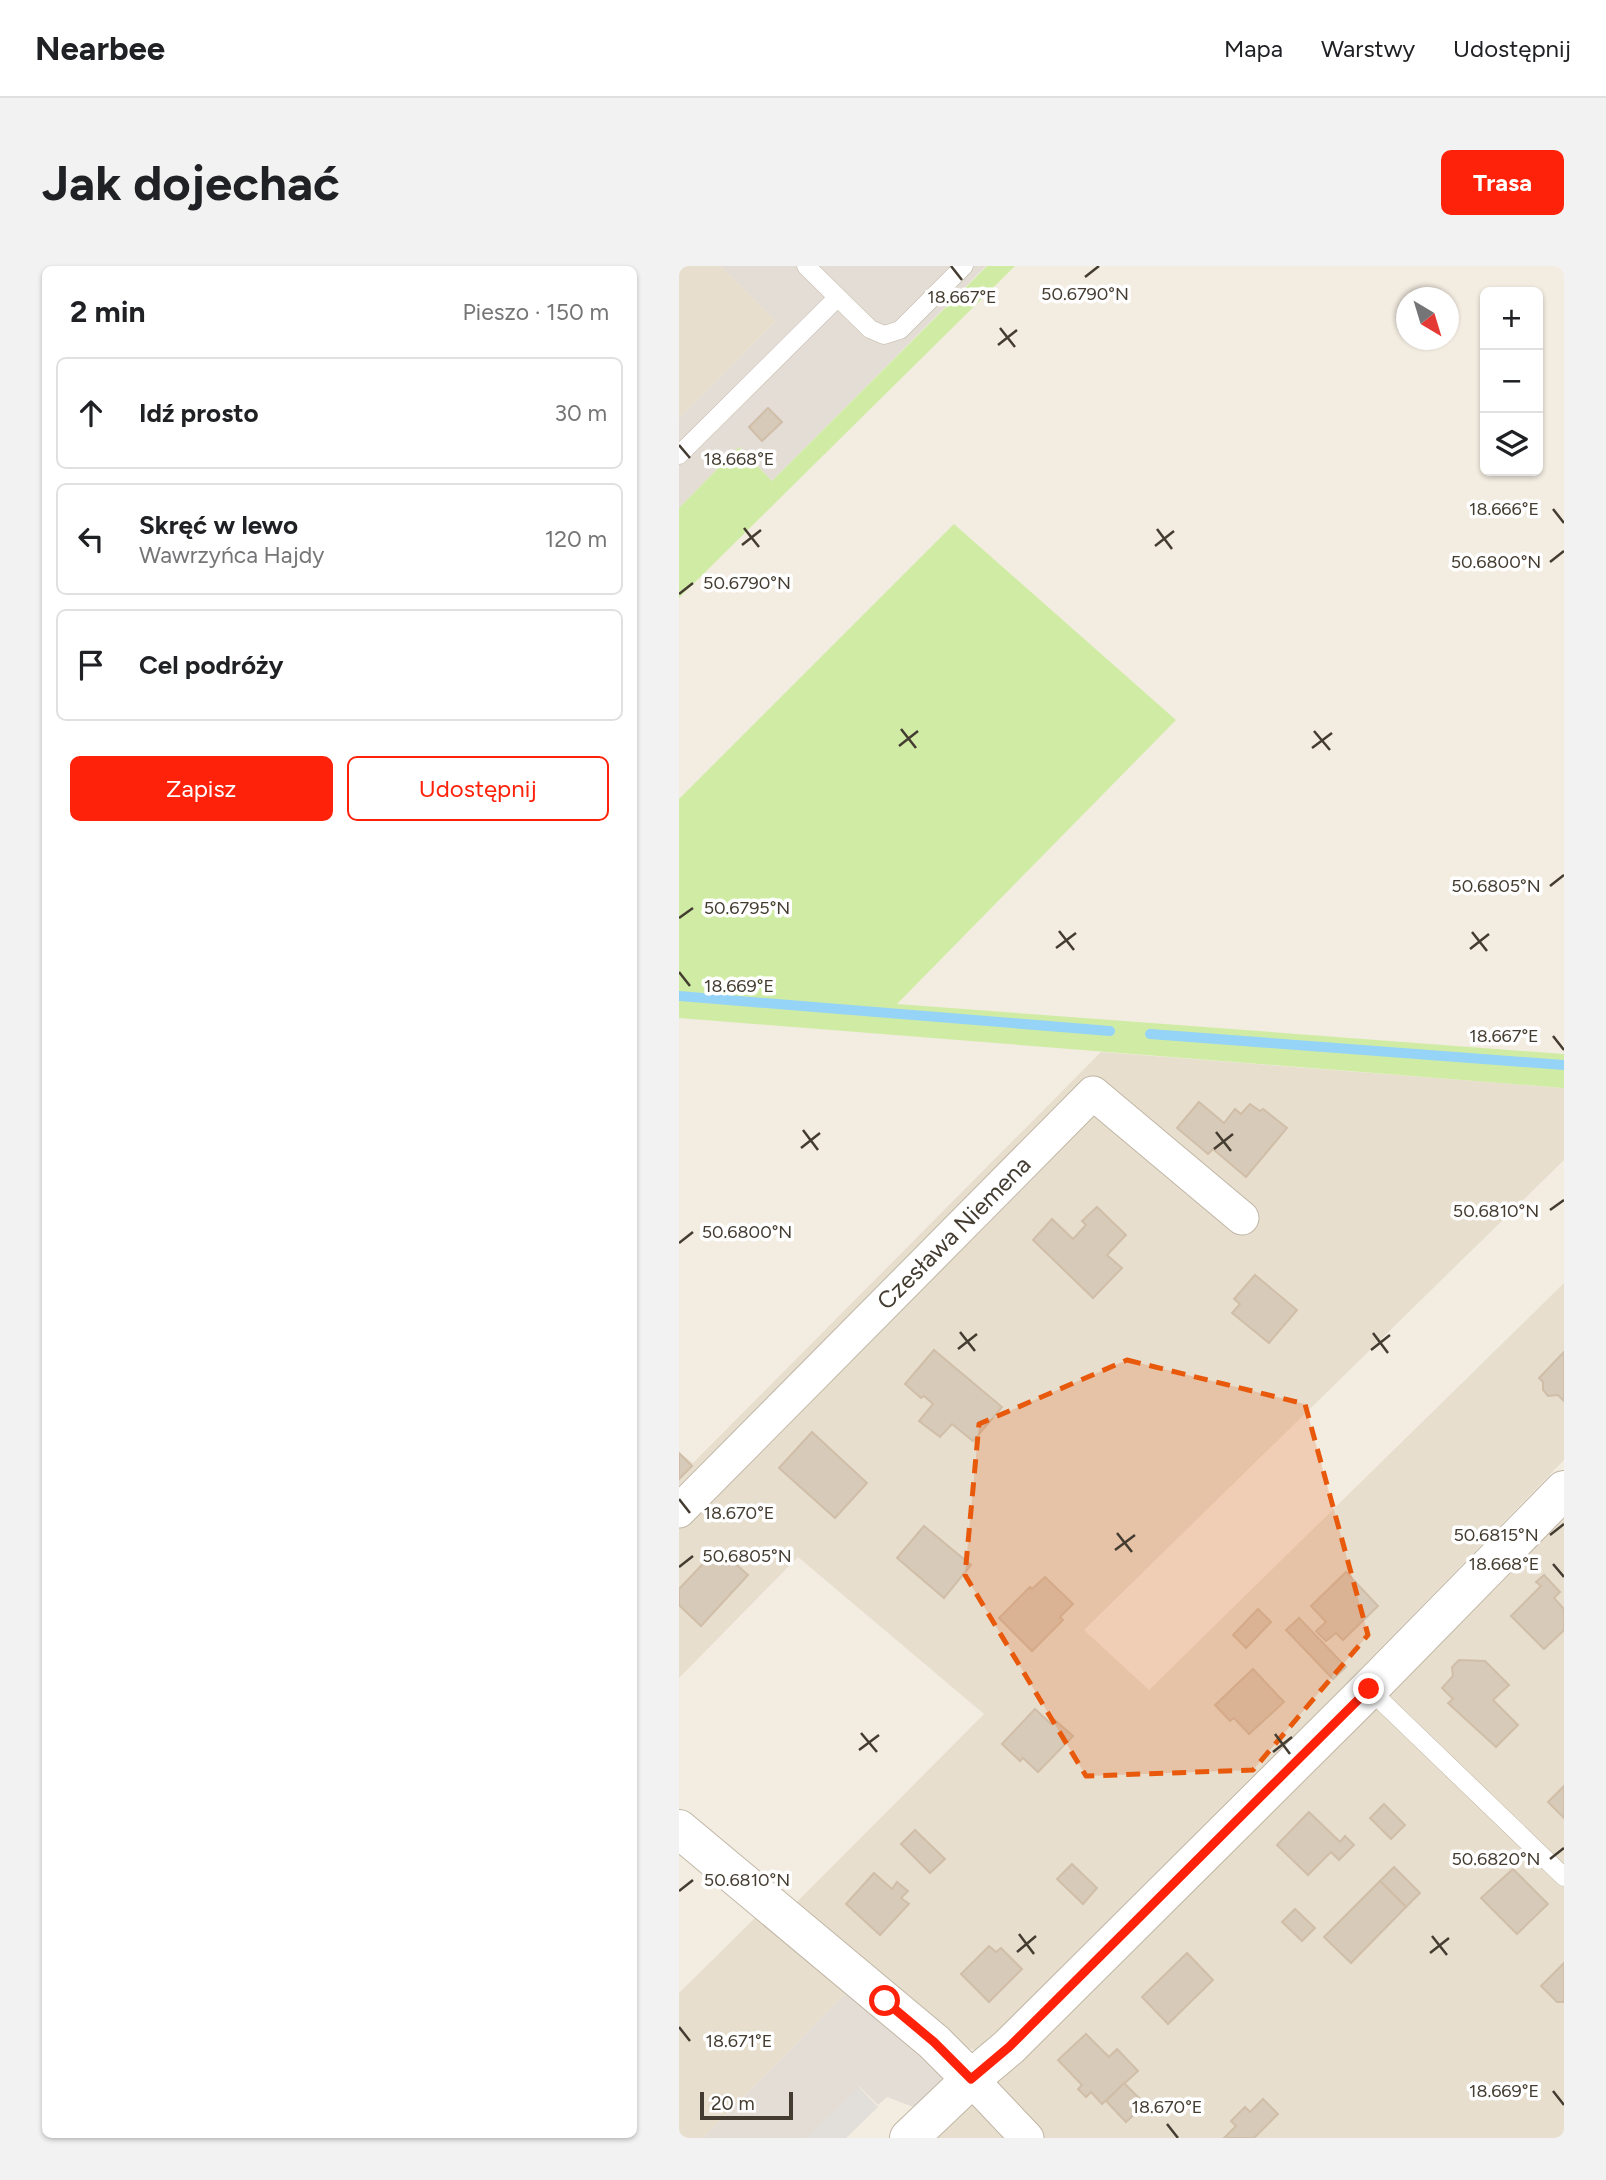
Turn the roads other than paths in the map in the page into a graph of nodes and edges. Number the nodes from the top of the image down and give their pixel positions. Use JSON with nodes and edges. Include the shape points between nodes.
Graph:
{"nodes":[{"id":1,"x":806,"y":266,"type":"edge"},
{"id":2,"x":964,"y":266,"type":"edge"},
{"id":3,"x":837,"y":298,"type":"junction"},
{"id":4,"x":679,"y":456,"type":"edge"},
{"id":5,"x":1242,"y":1218,"type":"dead end"},
{"id":6,"x":1564,"y":1490,"type":"edge"},
{"id":7,"x":679,"y":1511,"type":"edge"},
{"id":8,"x":1369,"y":1689,"type":"junction"},
{"id":9,"x":679,"y":1829,"type":"edge"},
{"id":10,"x":1564,"y":1877,"type":"edge"},
{"id":11,"x":971,"y":2079,"type":"junction"},
{"id":12,"x":909,"y":2138,"type":"edge"},
{"id":13,"x":1027,"y":2138,"type":"edge"}],
"edges":[{"from":1,"to":3,"type":"lane"},
{"from":2,"to":3,"type":"lane","via":[[893,334],[876,333]]},
{"from":3,"to":4,"type":"lane"},
{"from":5,"to":7,"type":"street","name":"Czesława Niemena","via":[[1093,1093]]},
{"from":6,"to":8,"type":"street"},
{"from":8,"to":10,"type":"lane"},
{"from":8,"to":11,"type":"street","via":[[1009,2047]]},
{"from":9,"to":11,"type":"street","via":[[934,2042]]},
{"from":11,"to":12,"type":"street"},
{"from":11,"to":13,"type":"street"}]}
